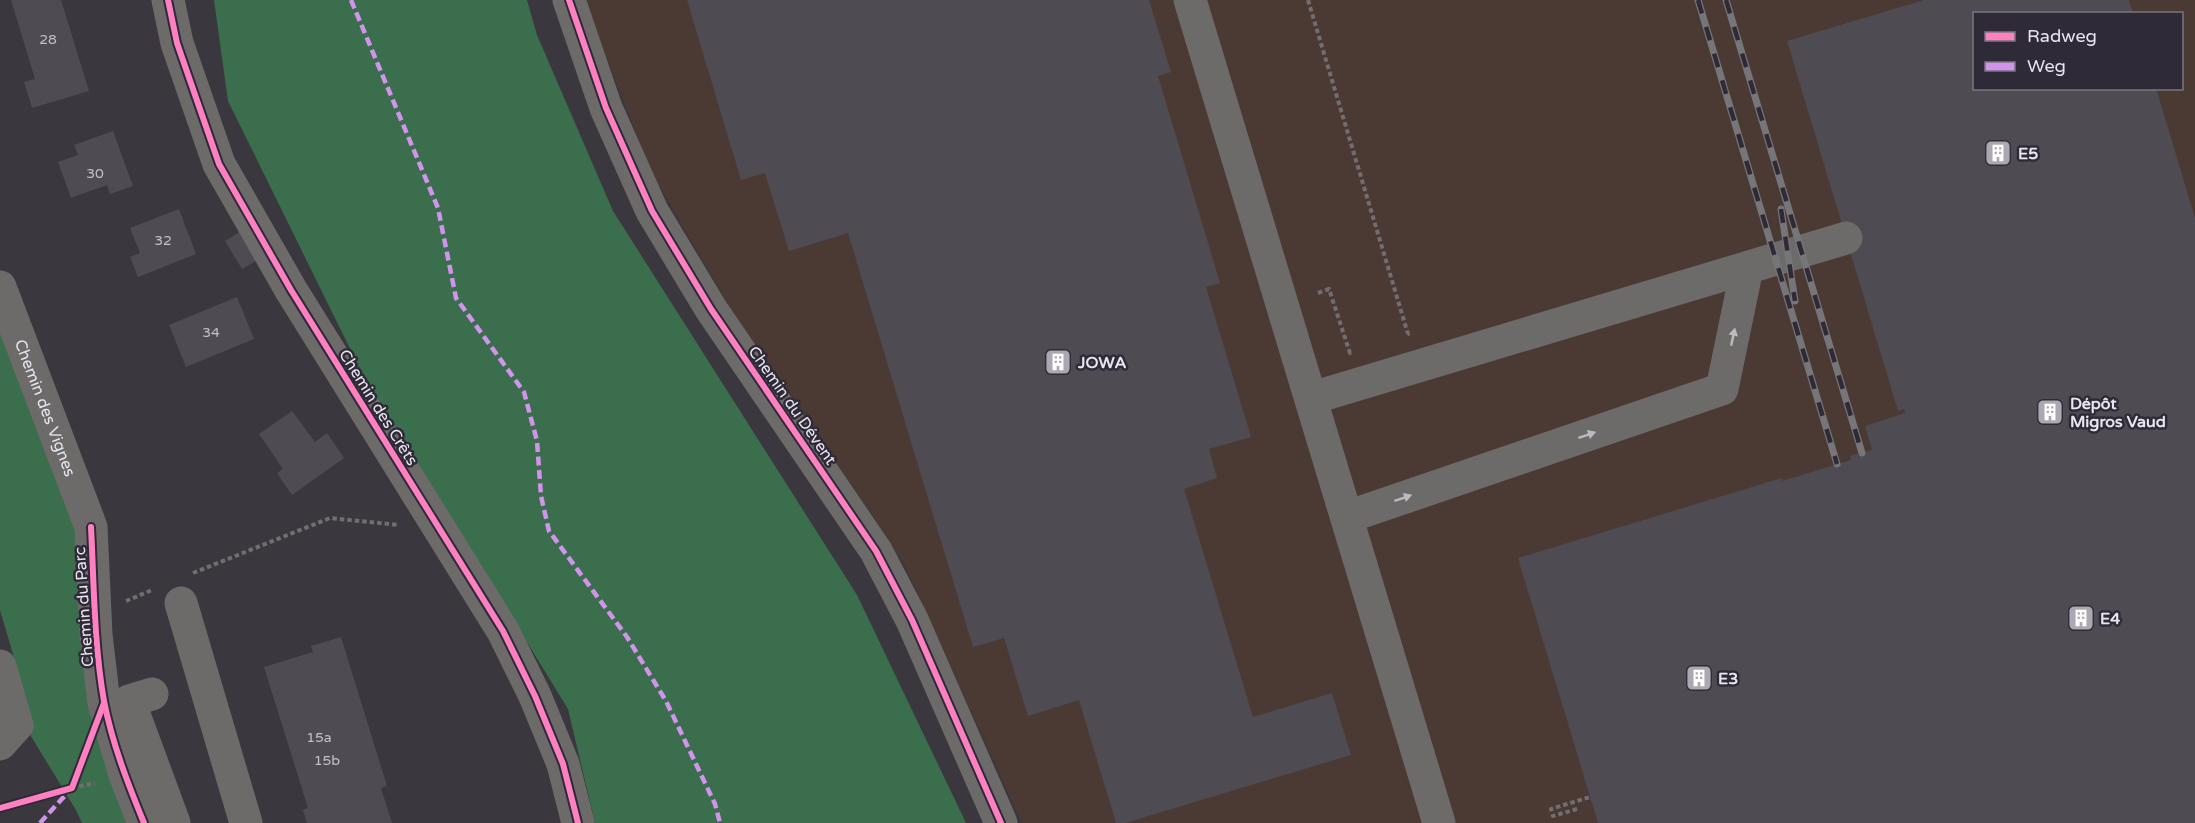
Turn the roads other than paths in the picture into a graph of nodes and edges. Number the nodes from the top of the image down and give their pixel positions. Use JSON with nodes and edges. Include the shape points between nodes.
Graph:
{"nodes":[{"id":1,"x":168,"y":0,"type":"edge"},
{"id":2,"x":569,"y":0,"type":"edge"},
{"id":3,"x":1190,"y":0,"type":"edge"},
{"id":4,"x":1846,"y":238,"type":"dead end"},
{"id":5,"x":1748,"y":268,"type":"junction"},
{"id":6,"x":0,"y":287,"type":"edge"},
{"id":7,"x":1312,"y":398,"type":"junction"},
{"id":8,"x":1347,"y":517,"type":"junction"},
{"id":9,"x":91,"y":527,"type":"joint"},
{"id":10,"x":177,"y":588,"type":"road end"},
{"id":11,"x":0,"y":666,"type":"edge"},
{"id":12,"x":152,"y":694,"type":"dead end"},
{"id":13,"x":0,"y":744,"type":"edge"},
{"id":14,"x":144,"y":823,"type":"edge"},
{"id":15,"x":174,"y":823,"type":"edge"},
{"id":16,"x":246,"y":823,"type":"edge"},
{"id":17,"x":578,"y":823,"type":"edge"},
{"id":18,"x":1001,"y":823,"type":"edge"},
{"id":19,"x":1439,"y":823,"type":"edge"}],
"edges":[{"from":1,"to":17,"type":"street","name":"Chemin des Crêts","via":[[177,43],[219,164],[291,290],[503,632],[563,764]]},
{"from":2,"to":18,"type":"street","name":"Chemin du Dévent","via":[[606,108],[652,211],[711,309],[876,551],[912,620]]},
{"from":3,"to":7,"type":"street"},
{"from":4,"to":5,"type":"street"},
{"from":5,"to":7,"type":"street"},
{"from":8,"to":5,"type":"street","one_way":true,"via":[[1722,389]]},
{"from":6,"to":9,"type":"street","name":"Chemin des Vignes"},
{"from":7,"to":8,"type":"street"},
{"from":8,"to":19,"type":"street"},
{"from":9,"to":14,"type":"street","name":"Chemin du Parc","via":[[105,703],[125,776]]},
{"from":10,"to":16,"type":"street"},
{"from":11,"to":13,"type":"street","via":[[17,725]]},
{"from":12,"to":15,"type":"street","via":[[129,701]]}]}
